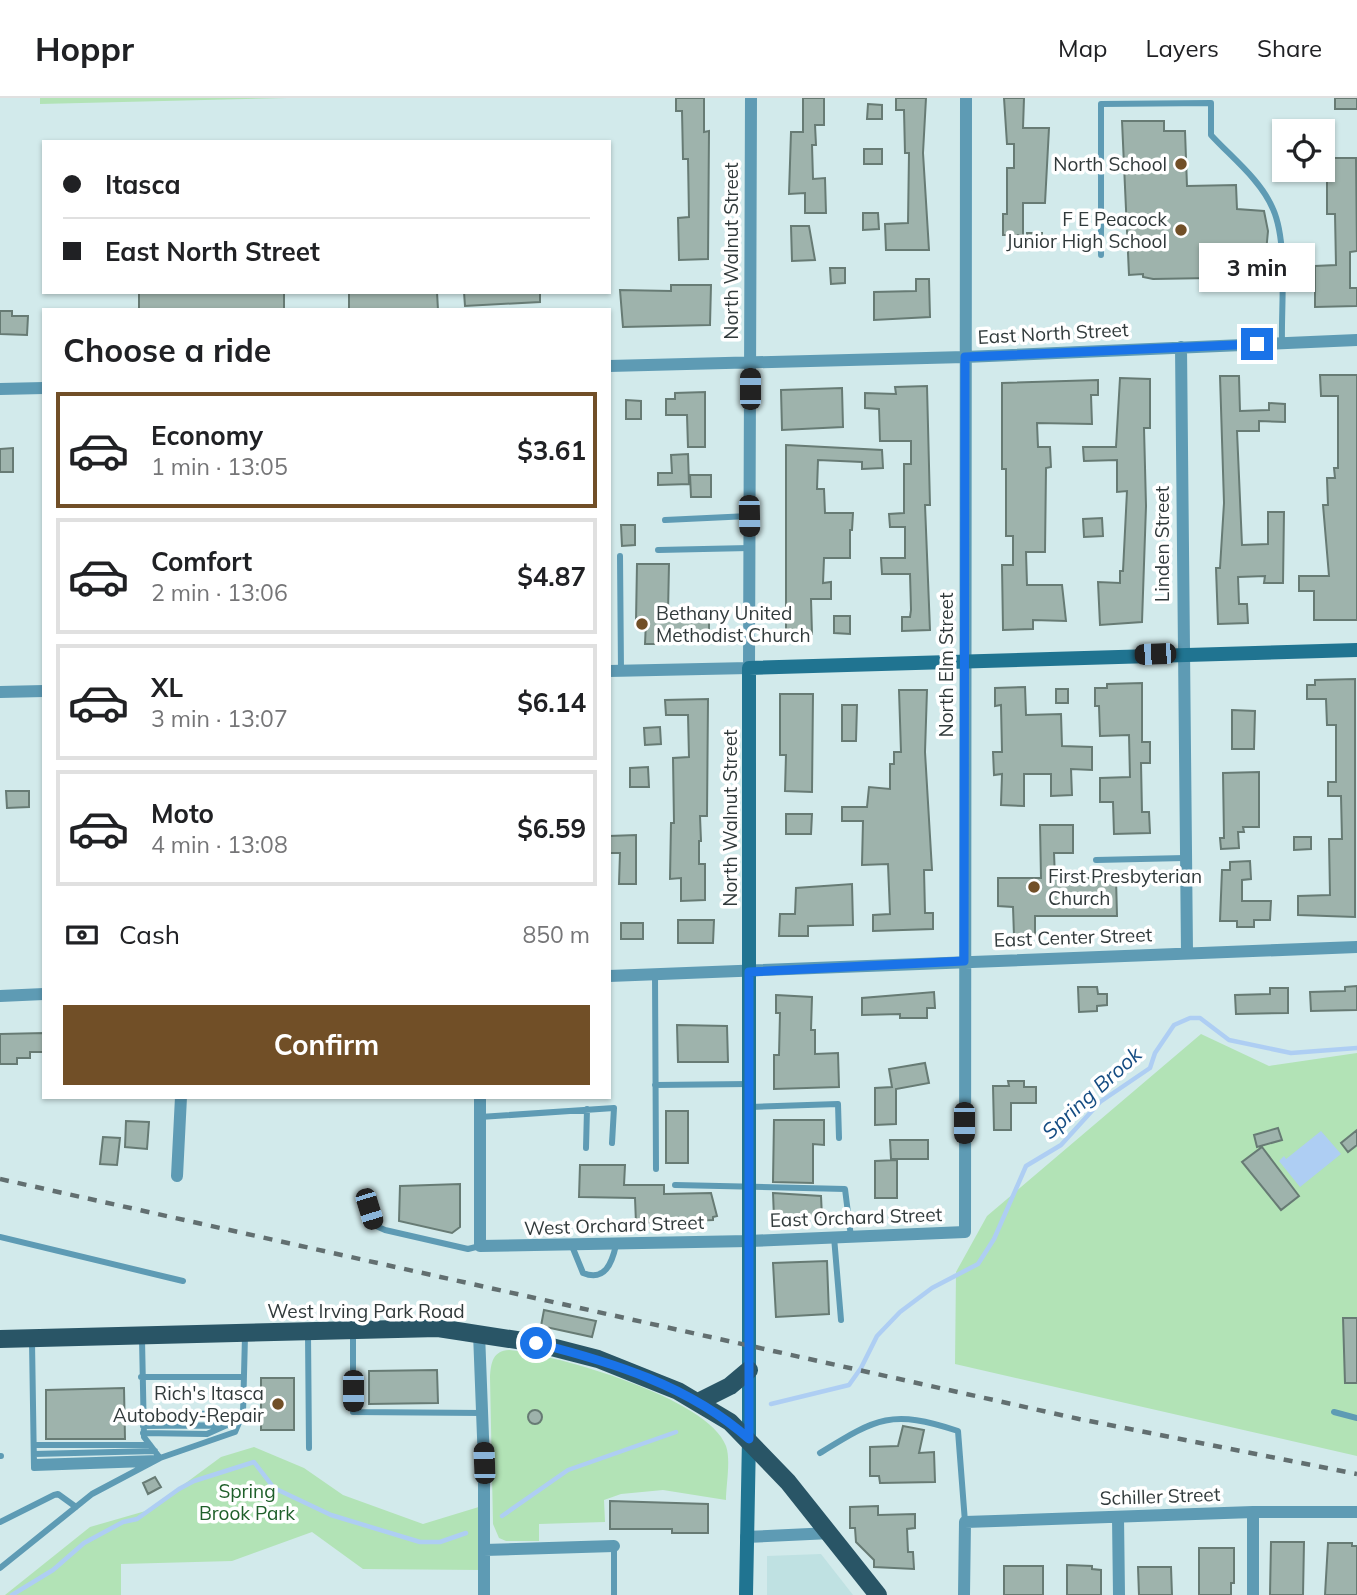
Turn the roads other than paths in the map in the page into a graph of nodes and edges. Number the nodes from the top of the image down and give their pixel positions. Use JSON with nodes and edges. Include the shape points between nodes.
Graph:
{"nodes":[{"id":1,"x":751,"y":98,"type":"edge"},
{"id":2,"x":965,"y":98,"type":"edge"},
{"id":3,"x":1101,"y":256,"type":"dead end"},
{"id":4,"x":1357,"y":340,"type":"edge"},
{"id":5,"x":1282,"y":343,"type":"junction"},
{"id":6,"x":1181,"y":346,"type":"junction"},
{"id":7,"x":965,"y":357,"type":"junction"},
{"id":8,"x":750,"y":364,"type":"junction"},
{"id":9,"x":611,"y":366,"type":"edge"},
{"id":10,"x":42,"y":388,"type":"edge"},
{"id":11,"x":0,"y":389,"type":"edge"},
{"id":12,"x":749,"y":516,"type":"junction"},
{"id":13,"x":665,"y":520,"type":"dead end"},
{"id":14,"x":749,"y":548,"type":"junction"},
{"id":15,"x":658,"y":550,"type":"dead end"},
{"id":16,"x":620,"y":556,"type":"dead end"},
{"id":17,"x":1357,"y":650,"type":"edge"},
{"id":18,"x":1182,"y":654,"type":"junction"},
{"id":19,"x":965,"y":660,"type":"junction"},
{"id":20,"x":749,"y":668,"type":"junction"},
{"id":21,"x":615,"y":671,"type":"edge"},
{"id":22,"x":42,"y":691,"type":"edge"},
{"id":23,"x":0,"y":692,"type":"edge"},
{"id":24,"x":1185,"y":858,"type":"junction"},
{"id":25,"x":1096,"y":860,"type":"dead end"},
{"id":26,"x":1357,"y":947,"type":"edge"},
{"id":27,"x":1187,"y":952,"type":"junction"},
{"id":28,"x":964,"y":961,"type":"junction"},
{"id":29,"x":749,"y":972,"type":"junction"},
{"id":30,"x":655,"y":975,"type":"junction"},
{"id":31,"x":611,"y":976,"type":"edge"},
{"id":32,"x":42,"y":994,"type":"edge"},
{"id":33,"x":0,"y":996,"type":"edge"},
{"id":34,"x":749,"y":1084,"type":"junction"},
{"id":35,"x":655,"y":1085,"type":"junction"},
{"id":36,"x":181,"y":1099,"type":"edge"},
{"id":37,"x":480,"y":1099,"type":"edge"},
{"id":38,"x":749,"y":1107,"type":"junction"},
{"id":39,"x":587,"y":1109,"type":"junction"},
{"id":40,"x":480,"y":1117,"type":"junction"},
{"id":41,"x":839,"y":1138,"type":"dead end"},
{"id":42,"x":612,"y":1143,"type":"dead end"},
{"id":43,"x":586,"y":1147,"type":"dead end"},
{"id":44,"x":656,"y":1169,"type":"dead end"},
{"id":45,"x":177,"y":1176,"type":"dead end"},
{"id":46,"x":675,"y":1185,"type":"dead end"},
{"id":47,"x":749,"y":1186,"type":"junction"},
{"id":48,"x":365,"y":1194,"type":"dead end"},
{"id":49,"x":965,"y":1232,"type":"joint"},
{"id":50,"x":0,"y":1237,"type":"edge"},
{"id":51,"x":834,"y":1237,"type":"junction"},
{"id":52,"x":851,"y":1237,"type":"junction"},
{"id":53,"x":748,"y":1241,"type":"junction"},
{"id":54,"x":616,"y":1245,"type":"junction"},
{"id":55,"x":480,"y":1246,"type":"junction"},
{"id":56,"x":572,"y":1246,"type":"junction"},
{"id":57,"x":183,"y":1281,"type":"dead end"},
{"id":58,"x":841,"y":1321,"type":"dead end"},
{"id":59,"x":353,"y":1330,"type":"junction"},
{"id":60,"x":307,"y":1332,"type":"junction"},
{"id":61,"x":245,"y":1333,"type":"junction"},
{"id":62,"x":480,"y":1333,"type":"junction"},
{"id":63,"x":142,"y":1336,"type":"junction"},
{"id":64,"x":32,"y":1338,"type":"junction"},
{"id":65,"x":0,"y":1339,"type":"edge"},
{"id":66,"x":749,"y":1370,"type":"junction"},
{"id":67,"x":142,"y":1377,"type":"junction"},
{"id":68,"x":244,"y":1377,"type":"junction"},
{"id":69,"x":698,"y":1402,"type":"junction"},
{"id":70,"x":1334,"y":1412,"type":"dead end"},
{"id":71,"x":243,"y":1413,"type":"junction"},
{"id":72,"x":483,"y":1413,"type":"junction"},
{"id":73,"x":142,"y":1415,"type":"junction"},
{"id":74,"x":1357,"y":1418,"type":"edge"},
{"id":75,"x":238,"y":1424,"type":"junction"},
{"id":76,"x":143,"y":1430,"type":"junction"},
{"id":77,"x":749,"y":1439,"type":"junction"},
{"id":78,"x":34,"y":1445,"type":"junction"},
{"id":79,"x":152,"y":1448,"type":"junction"},
{"id":80,"x":309,"y":1448,"type":"dead end"},
{"id":81,"x":820,"y":1453,"type":"dead end"},
{"id":82,"x":34,"y":1458,"type":"junction"},
{"id":83,"x":160,"y":1458,"type":"junction"},
{"id":84,"x":148,"y":1464,"type":"junction"},
{"id":85,"x":76,"y":1507,"type":"junction"},
{"id":86,"x":1253,"y":1512,"type":"junction"},
{"id":87,"x":1357,"y":1512,"type":"edge"},
{"id":88,"x":1118,"y":1517,"type":"junction"},
{"id":89,"x":0,"y":1522,"type":"edge"},
{"id":90,"x":965,"y":1522,"type":"junction"},
{"id":91,"x":831,"y":1533,"type":"junction"},
{"id":92,"x":746,"y":1537,"type":"junction"},
{"id":93,"x":614,"y":1546,"type":"joint"},
{"id":94,"x":484,"y":1550,"type":"junction"},
{"id":95,"x":0,"y":1568,"type":"edge"},
{"id":96,"x":484,"y":1595,"type":"edge"},
{"id":97,"x":614,"y":1595,"type":"edge"},
{"id":98,"x":746,"y":1595,"type":"edge"},
{"id":99,"x":878,"y":1595,"type":"edge"},
{"id":100,"x":964,"y":1595,"type":"edge"},
{"id":101,"x":1119,"y":1595,"type":"edge"},
{"id":102,"x":1253,"y":1595,"type":"edge"}],
"edges":[{"from":1,"to":8,"type":"street","name":"North Walnut Street"},
{"from":2,"to":7,"type":"street","name":"North Elm Street"},
{"from":3,"to":5,"type":"lane","via":[[1101,104],[1212,103],[1211,135],[1273,208],[1280,236]]},
{"from":4,"to":5,"type":"street","name":"East North Street"},
{"from":5,"to":6,"type":"street","name":"East North Street"},
{"from":6,"to":7,"type":"street","name":"East North Street"},
{"from":6,"to":18,"type":"street","name":"Linden Street"},
{"from":7,"to":8,"type":"street","name":"East North Street"},
{"from":7,"to":19,"type":"street","name":"North Elm Street"},
{"from":8,"to":9,"type":"street","name":"East North Street"},
{"from":8,"to":12,"type":"street","name":"North Walnut Street"},
{"from":10,"to":11,"type":"street"},
{"from":12,"to":13,"type":"lane"},
{"from":12,"to":14,"type":"street","name":"North Walnut Street"},
{"from":14,"to":15,"type":"lane"},
{"from":14,"to":20,"type":"street","name":"North Walnut Street"},
{"from":16,"to":21,"type":"lane"},
{"from":17,"to":18,"type":"street"},
{"from":18,"to":19,"type":"street"},
{"from":18,"to":24,"type":"street","name":"Linden Street"},
{"from":19,"to":20,"type":"street"},
{"from":19,"to":28,"type":"street","name":"North Elm Street"},
{"from":20,"to":21,"type":"street"},
{"from":20,"to":29,"type":"street","name":"North Walnut Street"},
{"from":22,"to":23,"type":"street"},
{"from":24,"to":25,"type":"lane"},
{"from":24,"to":27,"type":"street","name":"Linden Street"},
{"from":26,"to":27,"type":"street","name":"East Center Street"},
{"from":27,"to":28,"type":"street","name":"East Center Street"},
{"from":28,"to":29,"type":"street","name":"East Center Street"},
{"from":28,"to":49,"type":"street","name":"North Elm Street"},
{"from":29,"to":30,"type":"street","name":"East Center Street"},
{"from":29,"to":34,"type":"street","name":"North Walnut Street"},
{"from":30,"to":31,"type":"street","name":"East Center Street"},
{"from":30,"to":35,"type":"lane"},
{"from":32,"to":33,"type":"street"},
{"from":34,"to":35,"type":"lane"},
{"from":34,"to":38,"type":"street","name":"North Walnut Street"},
{"from":35,"to":44,"type":"lane"},
{"from":36,"to":45,"type":"street"},
{"from":37,"to":40,"type":"street"},
{"from":38,"to":41,"type":"lane","via":[[838,1104]]},
{"from":38,"to":47,"type":"street","name":"North Walnut Street"},
{"from":39,"to":40,"type":"lane"},
{"from":39,"to":42,"type":"lane","via":[[614,1108]]},
{"from":39,"to":43,"type":"lane"},
{"from":40,"to":55,"type":"street"},
{"from":46,"to":47,"type":"lane"},
{"from":47,"to":52,"type":"lane","via":[[845,1189]]},
{"from":47,"to":53,"type":"street","name":"North Walnut Street"},
{"from":48,"to":55,"type":"lane","via":[[374,1225],[385,1230],[468,1249]]},
{"from":49,"to":52,"type":"street","name":"East Orchard Street"},
{"from":50,"to":57,"type":"lane"},
{"from":51,"to":52,"type":"street","name":"East Orchard Street"},
{"from":51,"to":53,"type":"street","name":"East Orchard Street"},
{"from":51,"to":58,"type":"lane"},
{"from":53,"to":54,"type":"street","name":"West Orchard Street"},
{"from":53,"to":66,"type":"street","name":"North Walnut Street"},
{"from":54,"to":56,"type":"street","name":"West Orchard Street"},
{"from":54,"to":56,"type":"lane","via":[[611,1264],[596,1276],[583,1273]]},
{"from":55,"to":56,"type":"street","name":"West Orchard Street"},
{"from":59,"to":60,"type":"main road","name":"West Irving Park Road"},
{"from":59,"to":62,"type":"main road","name":"West Irving Park Road","via":[[439,1328]]},
{"from":59,"to":72,"type":"lane","via":[[353,1412]]},
{"from":60,"to":61,"type":"main road","name":"West Irving Park Road"},
{"from":60,"to":80,"type":"lane"},
{"from":61,"to":63,"type":"main road","name":"West Irving Park Road"},
{"from":61,"to":68,"type":"lane"},
{"from":62,"to":69,"type":"main road","name":"West Irving Park Road","via":[[598,1359]]},
{"from":62,"to":72,"type":"street"},
{"from":63,"to":64,"type":"main road","name":"West Irving Park Road"},
{"from":63,"to":67,"type":"lane"},
{"from":64,"to":65,"type":"main road","name":"West Irving Park Road"},
{"from":64,"to":78,"type":"lane"},
{"from":66,"to":69,"type":"main road","via":[[730,1387]]},
{"from":66,"to":77,"type":"street","name":"North Walnut Street"},
{"from":67,"to":68,"type":"lane"},
{"from":67,"to":73,"type":"lane"},
{"from":68,"to":71,"type":"lane"},
{"from":69,"to":77,"type":"main road","name":"West Irving Park Road"},
{"from":70,"to":74,"type":"lane"},
{"from":71,"to":73,"type":"lane"},
{"from":71,"to":75,"type":"lane"},
{"from":72,"to":94,"type":"street"},
{"from":73,"to":76,"type":"lane"},
{"from":75,"to":76,"type":"lane","via":[[207,1434]]},
{"from":75,"to":83,"type":"lane","via":[[235,1432]]},
{"from":76,"to":79,"type":"lane"},
{"from":77,"to":91,"type":"main road","name":"West Irving Park Road"},
{"from":77,"to":92,"type":"street","name":"North Walnut Street"},
{"from":78,"to":79,"type":"lane"},
{"from":78,"to":82,"type":"lane"},
{"from":79,"to":82,"type":"lane"},
{"from":79,"to":83,"type":"lane"},
{"from":81,"to":90,"type":"lane","via":[[864,1426],[892,1418],[921,1419],[958,1431]]},
{"from":82,"to":83,"type":"lane"},
{"from":82,"to":84,"type":"lane","via":[[34,1468]]},
{"from":83,"to":84,"type":"lane"},
{"from":84,"to":85,"type":"lane"},
{"from":85,"to":89,"type":"lane","via":[[58,1494]]},
{"from":85,"to":95,"type":"lane"},
{"from":86,"to":87,"type":"street","name":"Schiller Street"},
{"from":86,"to":88,"type":"street","name":"Schiller Street"},
{"from":86,"to":102,"type":"street"},
{"from":88,"to":90,"type":"street","name":"Schiller Street"},
{"from":88,"to":101,"type":"street"},
{"from":90,"to":100,"type":"street"},
{"from":91,"to":92,"type":"street"},
{"from":91,"to":99,"type":"main road","name":"West Irving Park Road"},
{"from":92,"to":98,"type":"street","name":"North Walnut Street"},
{"from":93,"to":94,"type":"street"},
{"from":93,"to":97,"type":"lane"},
{"from":94,"to":96,"type":"street"}]}
